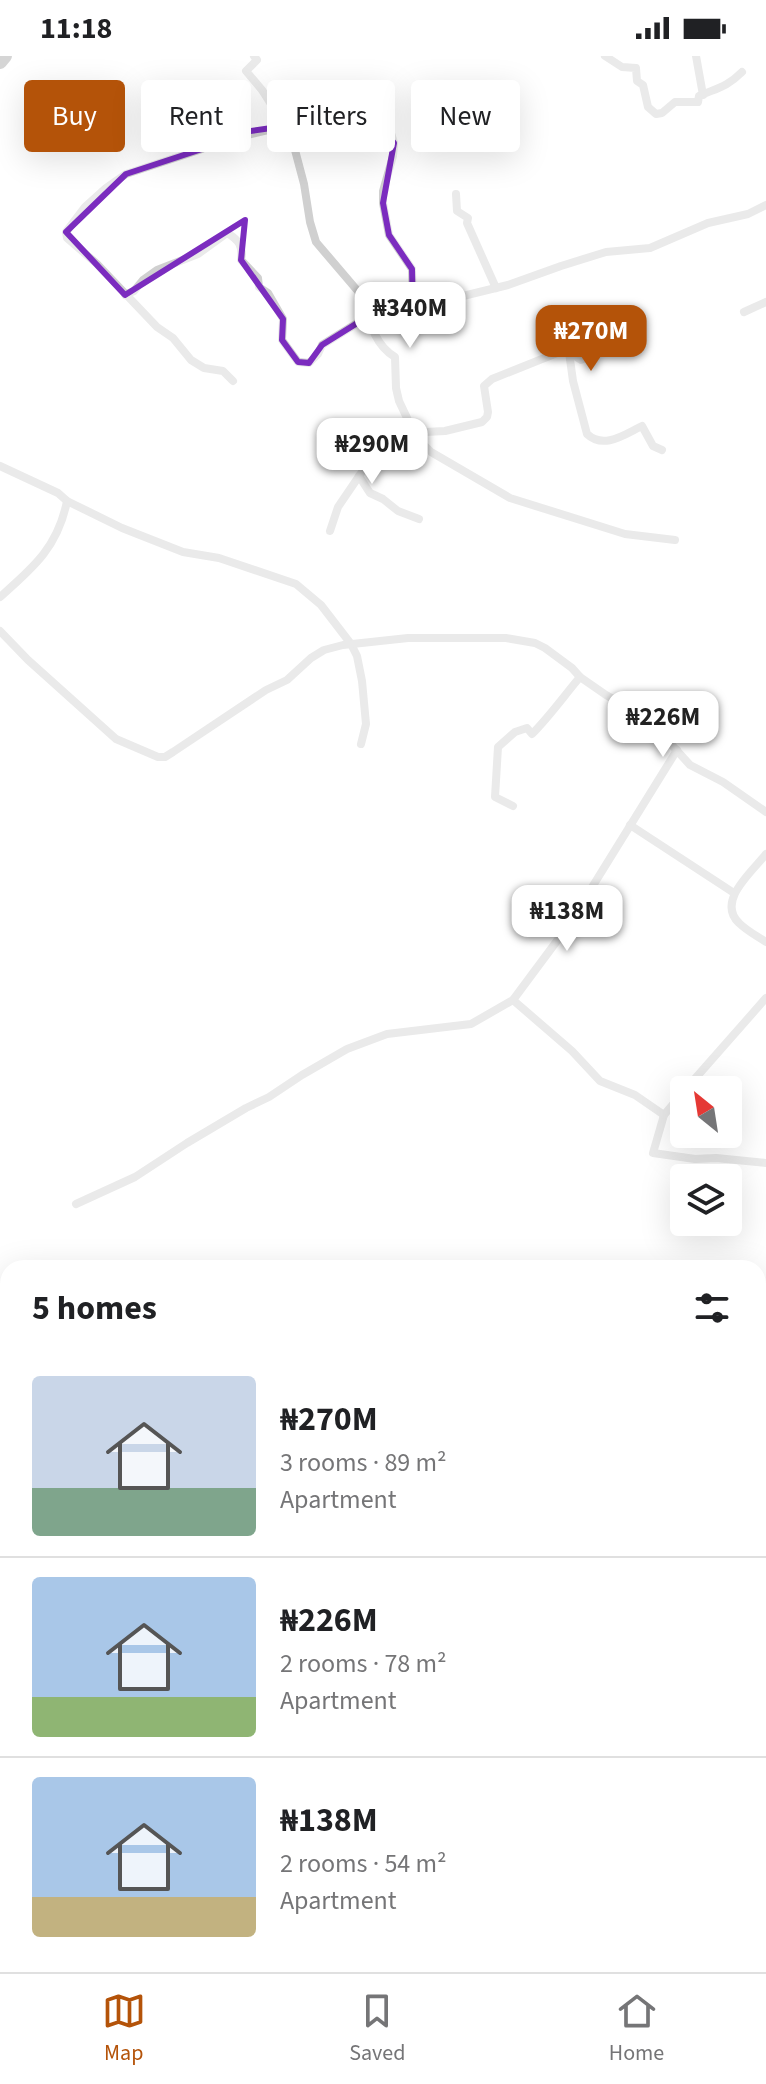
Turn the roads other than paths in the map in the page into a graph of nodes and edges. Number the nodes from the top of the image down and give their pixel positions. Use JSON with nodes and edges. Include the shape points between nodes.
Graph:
{"nodes":[{"id":1,"x":5,"y":56,"type":"edge"},
{"id":2,"x":254,"y":56,"type":"edge"},
{"id":3,"x":605,"y":56,"type":"edge"},
{"id":4,"x":696,"y":56,"type":"edge"},
{"id":5,"x":0,"y":62,"type":"edge"},
{"id":6,"x":742,"y":72,"type":"dead end"},
{"id":7,"x":703,"y":95,"type":"junction"},
{"id":8,"x":267,"y":98,"type":"edge"},
{"id":9,"x":267,"y":130,"type":"edge"},
{"id":10,"x":296,"y":152,"type":"edge"},
{"id":11,"x":393,"y":152,"type":"edge"},
{"id":12,"x":456,"y":194,"type":"dead end"},
{"id":13,"x":766,"y":205,"type":"edge"},
{"id":14,"x":496,"y":288,"type":"junction"},
{"id":15,"x":125,"y":295,"type":"junction"},
{"id":16,"x":766,"y":302,"type":"edge"},
{"id":17,"x":413,"y":309,"type":"junction"},
{"id":18,"x":744,"y":312,"type":"dead end"},
{"id":19,"x":367,"y":317,"type":"junction"},
{"id":20,"x":601,"y":345,"type":"dead end"},
{"id":21,"x":569,"y":352,"type":"junction"},
{"id":22,"x":233,"y":381,"type":"dead end"},
{"id":23,"x":412,"y":432,"type":"junction"},
{"id":24,"x":662,"y":450,"type":"dead end"},
{"id":25,"x":0,"y":466,"type":"edge"},
{"id":26,"x":359,"y":476,"type":"junction"},
{"id":27,"x":67,"y":501,"type":"junction"},
{"id":28,"x":419,"y":519,"type":"dead end"},
{"id":29,"x":330,"y":531,"type":"dead end"},
{"id":30,"x":675,"y":540,"type":"dead end"},
{"id":31,"x":0,"y":597,"type":"edge"},
{"id":32,"x":0,"y":631,"type":"edge"},
{"id":33,"x":351,"y":644,"type":"junction"},
{"id":34,"x":580,"y":677,"type":"junction"},
{"id":35,"x":361,"y":744,"type":"dead end"},
{"id":36,"x":677,"y":750,"type":"junction"},
{"id":37,"x":513,"y":806,"type":"dead end"},
{"id":38,"x":766,"y":812,"type":"edge"},
{"id":39,"x":630,"y":825,"type":"junction"},
{"id":40,"x":766,"y":854,"type":"edge"},
{"id":41,"x":734,"y":893,"type":"junction"},
{"id":42,"x":766,"y":942,"type":"edge"},
{"id":43,"x":766,"y":998,"type":"edge"},
{"id":44,"x":513,"y":1000,"type":"junction"},
{"id":45,"x":698,"y":1076,"type":"edge"},
{"id":46,"x":670,"y":1108,"type":"edge"},
{"id":47,"x":664,"y":1115,"type":"junction"},
{"id":48,"x":766,"y":1163,"type":"edge"},
{"id":49,"x":76,"y":1204,"type":"dead end"}],
"edges":[{"from":1,"to":5,"type":"highway"},
{"from":2,"to":8,"type":"street","via":[[257,60],[246,71]]},
{"from":3,"to":7,"type":"street","via":[[622,67],[636,68],[648,107],[656,114],[675,102],[698,102]]},
{"from":4,"to":7,"type":"street"},
{"from":6,"to":7,"type":"street","via":[[731,84]]},
{"from":9,"to":15,"type":"street","via":[[223,135],[202,149],[126,174],[85,207],[67,238]]},
{"from":10,"to":19,"type":"street","via":[[316,242],[368,303]]},
{"from":11,"to":17,"type":"street","via":[[383,203],[389,235],[412,269]]},
{"from":12,"to":14,"type":"street","via":[[457,211],[468,218]]},
{"from":13,"to":14,"type":"street","via":[[657,246],[606,252]]},
{"from":14,"to":17,"type":"street"},
{"from":15,"to":19,"type":"street","via":[[157,270],[198,254],[227,233],[238,240],[241,260],[283,319],[282,340],[298,362],[309,363],[322,345]]},
{"from":15,"to":22,"type":"street","via":[[191,360],[223,371]]},
{"from":16,"to":18,"type":"street"},
{"from":17,"to":19,"type":"street","via":[[399,316]]},
{"from":19,"to":23,"type":"street","via":[[384,350],[395,357],[396,388]]},
{"from":20,"to":21,"type":"street","via":[[581,360]]},
{"from":21,"to":23,"type":"street","via":[[486,383],[488,412],[482,422]]},
{"from":21,"to":24,"type":"street","via":[[587,434],[611,441],[642,426],[653,446]]},
{"from":23,"to":26,"type":"street","via":[[403,429],[387,435]]},
{"from":23,"to":30,"type":"street","via":[[431,452],[510,498],[625,534]]},
{"from":25,"to":27,"type":"street"},
{"from":26,"to":28,"type":"street","via":[[370,493]]},
{"from":26,"to":29,"type":"street","via":[[338,507]]},
{"from":27,"to":31,"type":"street","via":[[46,554]]},
{"from":27,"to":33,"type":"street","via":[[183,552],[219,558],[296,584],[321,605]]},
{"from":32,"to":33,"type":"street","via":[[116,739],[158,757],[287,680],[324,650]]},
{"from":33,"to":34,"type":"street","via":[[444,637],[518,639],[545,648]]},
{"from":33,"to":35,"type":"street","via":[[364,697]]},
{"from":34,"to":36,"type":"street","via":[[633,710]]},
{"from":34,"to":37,"type":"street","via":[[532,734],[527,728],[515,732],[498,747],[495,797]]},
{"from":36,"to":38,"type":"street","via":[[690,765]]},
{"from":36,"to":39,"type":"street"},
{"from":39,"to":41,"type":"street"},
{"from":39,"to":44,"type":"street","via":[[568,926]]},
{"from":40,"to":41,"type":"street"},
{"from":41,"to":42,"type":"street","via":[[730,906],[737,922]]},
{"from":43,"to":45,"type":"street"},
{"from":44,"to":47,"type":"street","via":[[600,1081],[635,1095]]},
{"from":44,"to":49,"type":"street","via":[[471,1024],[387,1034],[347,1049],[135,1177]]},
{"from":46,"to":47,"type":"street"},
{"from":47,"to":48,"type":"street","via":[[653,1153]]}]}
